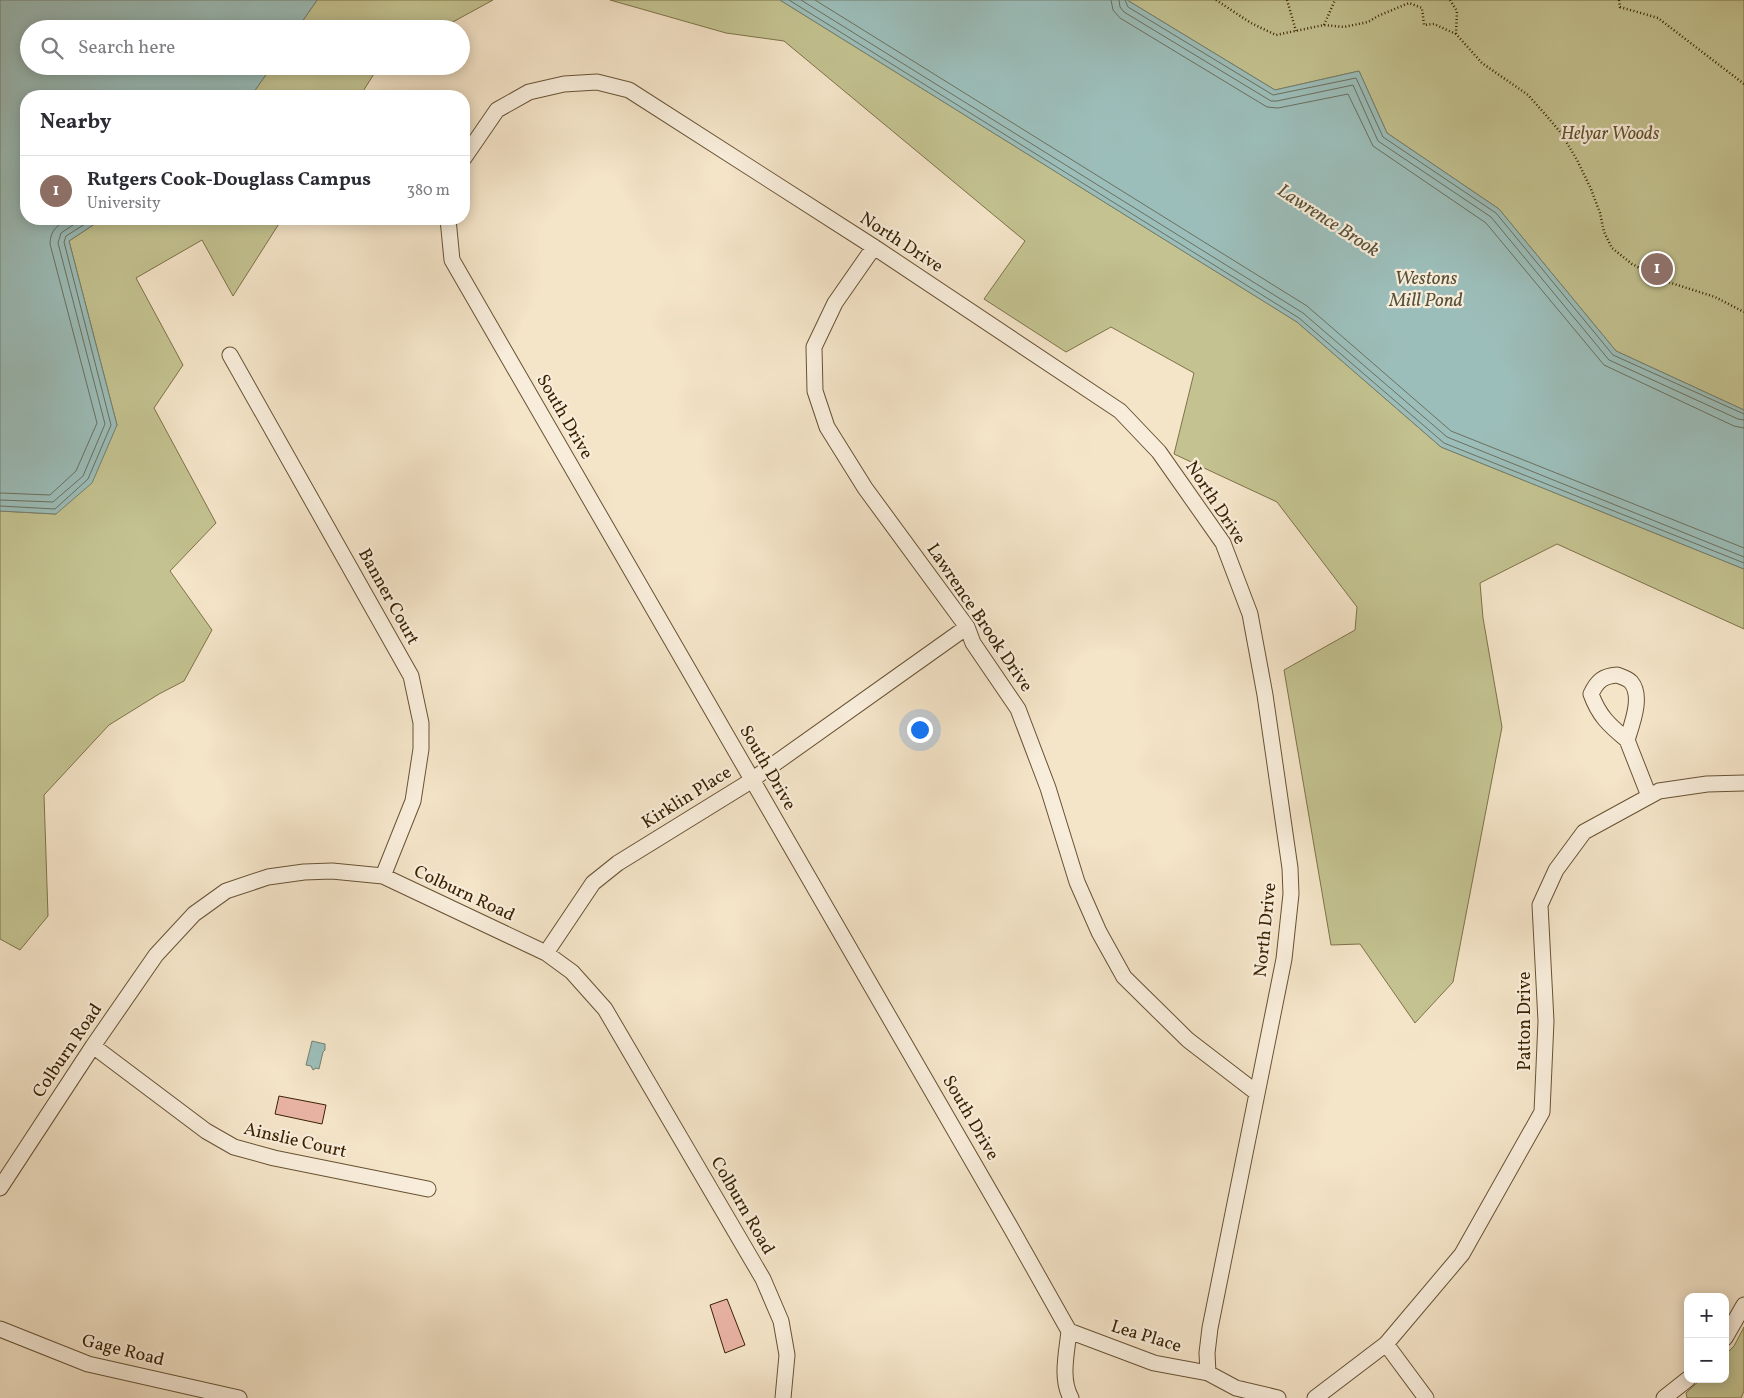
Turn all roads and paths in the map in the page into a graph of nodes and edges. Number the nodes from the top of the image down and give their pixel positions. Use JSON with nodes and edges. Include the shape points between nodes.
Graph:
{"nodes":[{"id":1,"x":1216,"y":0,"type":"edge"},
{"id":2,"x":1287,"y":0,"type":"edge"},
{"id":3,"x":1335,"y":0,"type":"edge"},
{"id":4,"x":1450,"y":0,"type":"edge"},
{"id":5,"x":1618,"y":0,"type":"edge"},
{"id":6,"x":1324,"y":25,"type":"junction"},
{"id":7,"x":1296,"y":31,"type":"junction"},
{"id":8,"x":1456,"y":34,"type":"junction"},
{"id":9,"x":1744,"y":84,"type":"edge"},
{"id":10,"x":470,"y":149,"type":"edge"},
{"id":11,"x":449,"y":225,"type":"edge"},
{"id":12,"x":874,"y":247,"type":"junction"},
{"id":13,"x":1744,"y":312,"type":"edge"},
{"id":14,"x":230,"y":355,"type":"dead end"},
{"id":15,"x":967,"y":627,"type":"junction"},
{"id":16,"x":1627,"y":740,"type":"dead end"},
{"id":17,"x":752,"y":780,"type":"junction"},
{"id":18,"x":1744,"y":783,"type":"edge"},
{"id":19,"x":1648,"y":796,"type":"junction"},
{"id":20,"x":382,"y":876,"type":"junction"},
{"id":21,"x":546,"y":953,"type":"junction"},
{"id":22,"x":93,"y":1046,"type":"junction"},
{"id":23,"x":1257,"y":1093,"type":"junction"},
{"id":24,"x":0,"y":1188,"type":"edge"},
{"id":25,"x":428,"y":1189,"type":"dead end"},
{"id":26,"x":1744,"y":1305,"type":"edge"},
{"id":27,"x":0,"y":1329,"type":"edge"},
{"id":28,"x":1068,"y":1331,"type":"junction"},
{"id":29,"x":1729,"y":1331,"type":"edge"},
{"id":30,"x":1386,"y":1344,"type":"junction"},
{"id":31,"x":1208,"y":1373,"type":"junction"},
{"id":32,"x":1684,"y":1382,"type":"edge"},
{"id":33,"x":240,"y":1398,"type":"edge"},
{"id":34,"x":783,"y":1398,"type":"edge"},
{"id":35,"x":1071,"y":1398,"type":"edge"},
{"id":36,"x":1278,"y":1398,"type":"edge"},
{"id":37,"x":1315,"y":1398,"type":"edge"},
{"id":38,"x":1426,"y":1398,"type":"edge"},
{"id":39,"x":1664,"y":1398,"type":"edge"}],
"edges":[{"from":1,"to":7,"type":"path","via":[[1252,24],[1276,35]]},
{"from":2,"to":7,"type":"path"},
{"from":3,"to":6,"type":"path"},
{"from":4,"to":8,"type":"path","via":[[1457,11]]},
{"from":5,"to":9,"type":"path","via":[[1620,7],[1658,18]]},
{"from":6,"to":7,"type":"path"},
{"from":6,"to":8,"type":"path","via":[[1344,27],[1368,22],[1409,3],[1422,8],[1424,25],[1434,24]]},
{"from":8,"to":13,"type":"path","via":[[1482,62],[1528,95],[1561,133],[1591,189],[1612,248],[1632,264],[1665,282],[1715,297]]},
{"from":10,"to":12,"type":"street","name":"North Drive","via":[[497,110],[529,92],[564,84],[597,82],[629,90]]},
{"from":11,"to":17,"type":"street","name":"South Drive","via":[[452,260]]},
{"from":12,"to":15,"type":"street","name":"Lawrence Brook Drive","via":[[835,302],[814,347],[815,391],[827,427],[865,488]]},
{"from":12,"to":23,"type":"street","name":"North Drive","via":[[1120,411],[1158,452],[1223,544],[1250,614],[1290,868],[1291,894],[1284,959]]},
{"from":14,"to":20,"type":"street","name":"Banner Court","via":[[411,676],[421,723],[421,749],[413,801]]},
{"from":15,"to":17,"type":"street","name":"Kirklin Place"},
{"from":15,"to":23,"type":"street","name":"Lawrence Brook Drive","via":[[973,643],[1018,709],[1048,788],[1077,882],[1124,977],[1188,1040]]},
{"from":16,"to":19,"type":"street"},
{"from":17,"to":21,"type":"street","name":"Kirklin Place","via":[[618,862],[593,883]]},
{"from":17,"to":28,"type":"street","name":"South Drive"},
{"from":18,"to":19,"type":"street","name":"Patton Drive","via":[[1707,784],[1659,791]]},
{"from":19,"to":30,"type":"street","name":"Patton Drive","via":[[1584,832],[1556,870],[1540,905],[1546,1020],[1542,1112],[1462,1254]]},
{"from":20,"to":21,"type":"street","name":"Colburn Road"},
{"from":20,"to":22,"type":"street","name":"Colburn Road","via":[[304,872],[268,877],[226,891],[194,914],[156,955]]},
{"from":21,"to":34,"type":"street","name":"Colburn Road","via":[[572,972],[605,1009],[763,1280],[781,1321],[787,1354]]},
{"from":22,"to":24,"type":"street","name":"Colburn Road"},
{"from":22,"to":25,"type":"street","name":"Ainslie Court","via":[[206,1131],[234,1147]]},
{"from":23,"to":31,"type":"street","name":"North Drive","via":[[1210,1328]]},
{"from":26,"to":29,"type":"street"},
{"from":27,"to":33,"type":"street","name":"Gage Road","via":[[88,1364]]},
{"from":28,"to":31,"type":"street","name":"Lea Place","via":[[1154,1363]]},
{"from":28,"to":35,"type":"street","via":[[1066,1390]]},
{"from":30,"to":37,"type":"street","name":"Patton Drive"},
{"from":30,"to":38,"type":"street"},
{"from":31,"to":36,"type":"street","name":"Lea Place","via":[[1236,1388]]},
{"from":32,"to":39,"type":"street"}]}
